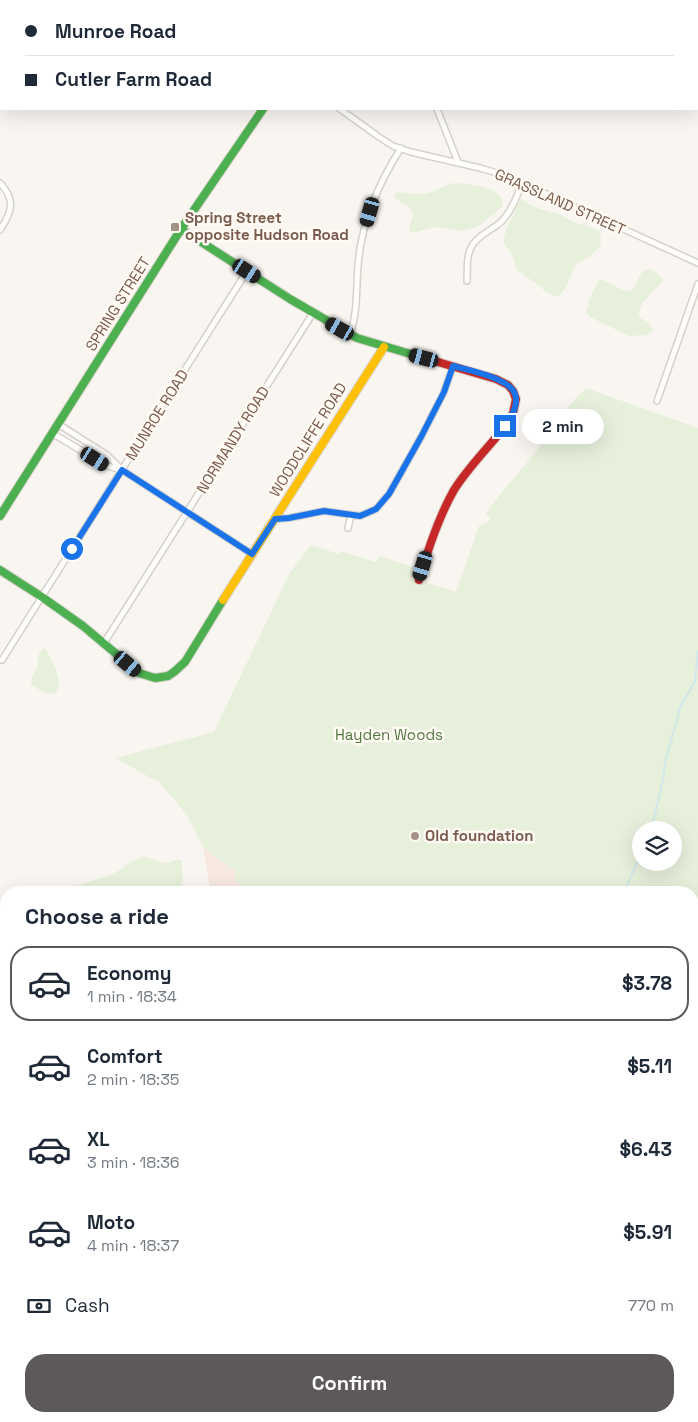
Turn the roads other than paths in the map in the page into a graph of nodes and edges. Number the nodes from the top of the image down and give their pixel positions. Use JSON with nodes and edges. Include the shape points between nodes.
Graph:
{"nodes":[{"id":1,"x":262,"y":110,"type":"edge"},
{"id":2,"x":341,"y":110,"type":"edge"},
{"id":3,"x":437,"y":110,"type":"edge"},
{"id":4,"x":400,"y":148,"type":"junction"},
{"id":5,"x":458,"y":162,"type":"junction"},
{"id":6,"x":0,"y":183,"type":"edge"},
{"id":7,"x":521,"y":183,"type":"junction"},
{"id":8,"x":182,"y":229,"type":"junction"},
{"id":9,"x":0,"y":230,"type":"edge"},
{"id":10,"x":698,"y":263,"type":"edge"},
{"id":11,"x":247,"y":271,"type":"junction"},
{"id":12,"x":467,"y":281,"type":"dead end"},
{"id":13,"x":698,"y":284,"type":"edge"},
{"id":14,"x":313,"y":313,"type":"junction"},
{"id":15,"x":350,"y":334,"type":"junction"},
{"id":16,"x":384,"y":347,"type":"junction"},
{"id":17,"x":453,"y":366,"type":"junction"},
{"id":18,"x":656,"y":401,"type":"dead end"},
{"id":19,"x":58,"y":424,"type":"junction"},
{"id":20,"x":52,"y":433,"type":"junction"},
{"id":21,"x":122,"y":470,"type":"junction"},
{"id":22,"x":187,"y":512,"type":"junction"},
{"id":23,"x":351,"y":515,"type":"junction"},
{"id":24,"x":0,"y":516,"type":"edge"},
{"id":25,"x":275,"y":519,"type":"junction"},
{"id":26,"x":348,"y":528,"type":"dead end"},
{"id":27,"x":252,"y":554,"type":"junction"},
{"id":28,"x":0,"y":570,"type":"edge"},
{"id":29,"x":419,"y":580,"type":"dead end"},
{"id":30,"x":42,"y":597,"type":"junction"},
{"id":31,"x":104,"y":643,"type":"junction"},
{"id":32,"x":2,"y":660,"type":"dead end"}],
"edges":[{"from":1,"to":8,"type":"main road","name":"SPRING STREET"},
{"from":2,"to":4,"type":"street","name":"GRASSLAND STREET","via":[[379,138]]},
{"from":3,"to":5,"type":"street"},
{"from":4,"to":5,"type":"street","name":"GRASSLAND STREET"},
{"from":4,"to":15,"type":"street","via":[[374,198],[362,239]]},
{"from":5,"to":7,"type":"street","name":"GRASSLAND STREET"},
{"from":6,"to":9,"type":"street","via":[[7,190],[11,203],[9,215]]},
{"from":7,"to":10,"type":"street","name":"GRASSLAND STREET"},
{"from":7,"to":12,"type":"street","via":[[518,195],[498,225],[474,243],[469,252]]},
{"from":8,"to":11,"type":"main road"},
{"from":8,"to":19,"type":"main road","name":"SPRING STREET"},
{"from":11,"to":14,"type":"main road"},
{"from":11,"to":21,"type":"street","name":"MUNROE ROAD"},
{"from":13,"to":18,"type":"street"},
{"from":14,"to":15,"type":"main road"},
{"from":14,"to":22,"type":"street","name":"NORMANDY ROAD"},
{"from":15,"to":16,"type":"main road"},
{"from":16,"to":17,"type":"main road"},
{"from":16,"to":25,"type":"main road","name":"WOODCLIFFE ROAD"},
{"from":17,"to":23,"type":"street","via":[[444,392],[389,494],[376,509]]},
{"from":17,"to":29,"type":"main road","via":[[508,384],[515,393],[516,404],[499,434],[454,490],[427,552]]},
{"from":19,"to":20,"type":"main road","name":"SPRING STREET"},
{"from":19,"to":21,"type":"street","via":[[107,455]]},
{"from":20,"to":21,"type":"street","via":[[107,466]]},
{"from":20,"to":24,"type":"main road","name":"SPRING STREET"},
{"from":21,"to":22,"type":"street"},
{"from":21,"to":30,"type":"street","name":"MUNROE ROAD"},
{"from":22,"to":27,"type":"street"},
{"from":22,"to":31,"type":"street","name":"NORMANDY ROAD"},
{"from":23,"to":25,"type":"street","via":[[324,511]]},
{"from":23,"to":26,"type":"street"},
{"from":25,"to":27,"type":"main road","name":"WOODCLIFFE ROAD"},
{"from":27,"to":31,"type":"main road","name":"WOODCLIFFE ROAD","via":[[190,655],[167,677],[148,678]]},
{"from":28,"to":30,"type":"main road","name":"WOODCLIFFE ROAD"},
{"from":30,"to":31,"type":"main road","name":"WOODCLIFFE ROAD"},
{"from":30,"to":32,"type":"street","name":"MUNROE ROAD"}]}
